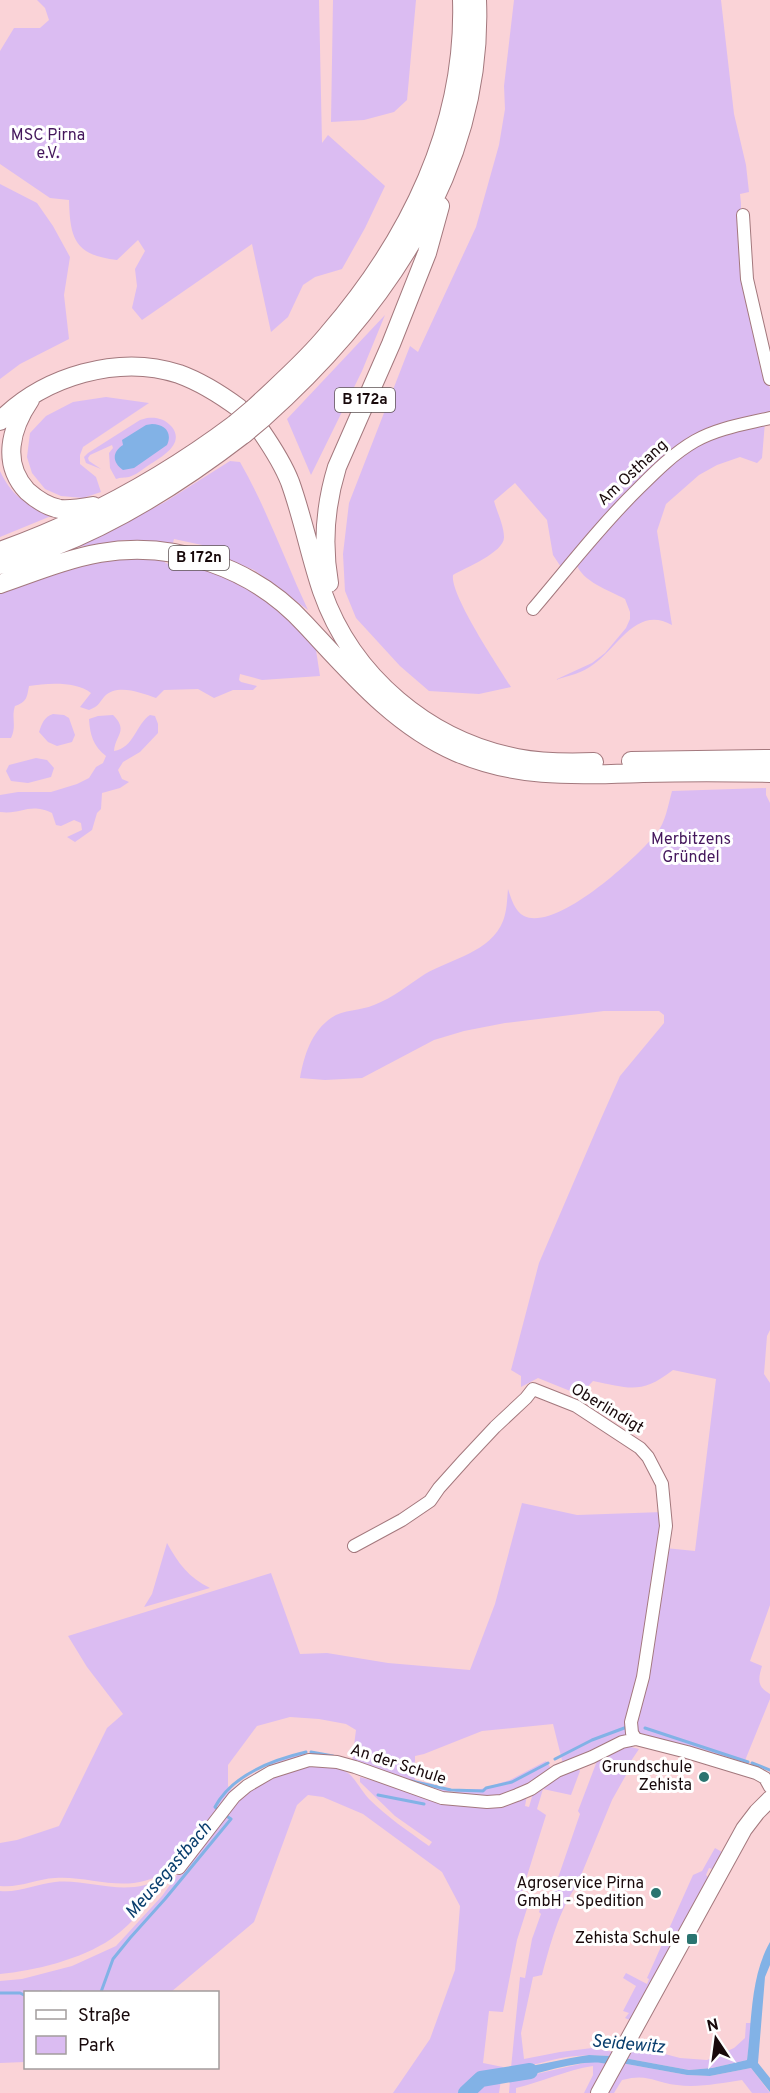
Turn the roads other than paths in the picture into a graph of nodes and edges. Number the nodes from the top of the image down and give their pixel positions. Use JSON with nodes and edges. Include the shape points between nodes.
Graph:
{"nodes":[{"id":1,"x":462,"y":0,"type":"edge"},
{"id":2,"x":477,"y":0,"type":"edge"},
{"id":3,"x":448,"y":172,"type":"junction"},
{"id":4,"x":743,"y":215,"type":"dead end"},
{"id":5,"x":770,"y":380,"type":"edge"},
{"id":6,"x":33,"y":396,"type":"junction"},
{"id":7,"x":770,"y":418,"type":"edge"},
{"id":8,"x":249,"y":420,"type":"junction"},
{"id":9,"x":0,"y":421,"type":"edge"},
{"id":10,"x":293,"y":494,"type":"junction"},
{"id":11,"x":121,"y":497,"type":"junction"},
{"id":12,"x":0,"y":551,"type":"edge"},
{"id":13,"x":0,"y":565,"type":"edge"},
{"id":14,"x":0,"y":584,"type":"edge"},
{"id":15,"x":533,"y":609,"type":"dead end"},
{"id":16,"x":342,"y":634,"type":"junction"},
{"id":17,"x":358,"y":681,"type":"junction"},
{"id":18,"x":413,"y":721,"type":"junction"},
{"id":19,"x":770,"y":759,"type":"edge"},
{"id":20,"x":770,"y":773,"type":"edge"},
{"id":21,"x":354,"y":1546,"type":"dead end"},
{"id":22,"x":636,"y":1739,"type":"junction"},
{"id":23,"x":770,"y":1787,"type":"edge"},
{"id":24,"x":770,"y":1799,"type":"edge"},
{"id":25,"x":179,"y":1868,"type":"dead end"},
{"id":26,"x":599,"y":2093,"type":"edge"}],
"edges":[{"from":1,"to":8,"type":"highway","number":"B 172a","via":[[460,60],[452,103],[421,195],[362,293]]},
{"from":2,"to":3,"type":"highway","number":"B 172a","via":[[476,60]]},
{"from":3,"to":8,"type":"highway","number":"B 172a","via":[[427,218],[370,306],[298,387]]},
{"from":3,"to":16,"type":"highway","number":"B 172a","via":[[427,253],[331,487],[325,561]]},
{"from":4,"to":5,"type":"street","via":[[747,279]]},
{"from":6,"to":8,"type":"highway","number":"B 172n","via":[[75,376],[141,367],[199,382]]},
{"from":6,"to":9,"type":"highway"},
{"from":6,"to":11,"type":"highway","via":[[13,437],[12,463],[22,485],[45,504],[60,509],[93,506]]},
{"from":7,"to":15,"type":"street","name":"Am Osthang","via":[[716,432],[678,453],[618,508]]},
{"from":8,"to":10,"type":"highway","number":"B 172n","via":[[284,469]]},
{"from":8,"to":11,"type":"highway","number":"B 172a"},
{"from":8,"to":13,"type":"highway","number":"B 172a","via":[[175,483],[129,510],[54,547]]},
{"from":10,"to":16,"type":"highway","number":"B 172n","via":[[322,591]]},
{"from":10,"to":17,"type":"highway","number":"B 172n","via":[[312,590],[334,641]]},
{"from":11,"to":12,"type":"highway","number":"B 172a","via":[[48,534]]},
{"from":14,"to":17,"type":"highway","number":"B 172n","via":[[98,553],[164,551],[207,561],[251,580],[287,605]]},
{"from":16,"to":18,"type":"highway","number":"B 172n","via":[[365,668]]},
{"from":17,"to":18,"type":"highway","number":"B 172n"},
{"from":18,"to":19,"type":"highway","number":"B 172n","via":[[480,748],[543,762]]},
{"from":18,"to":20,"type":"highway","number":"B 172n","via":[[433,741],[478,760],[531,773]]},
{"from":21,"to":22,"type":"street","name":"Oberlindigt","via":[[430,1501],[534,1389],[576,1406],[640,1448],[662,1484],[666,1526],[631,1722]]},
{"from":22,"to":23,"type":"street","via":[[756,1773]]},
{"from":22,"to":25,"type":"street","name":"An der Schule","via":[[556,1771],[531,1789],[501,1801],[442,1798],[337,1762],[300,1761],[260,1778],[234,1797]]},
{"from":24,"to":26,"type":"main road","via":[[744,1830]]}]}
